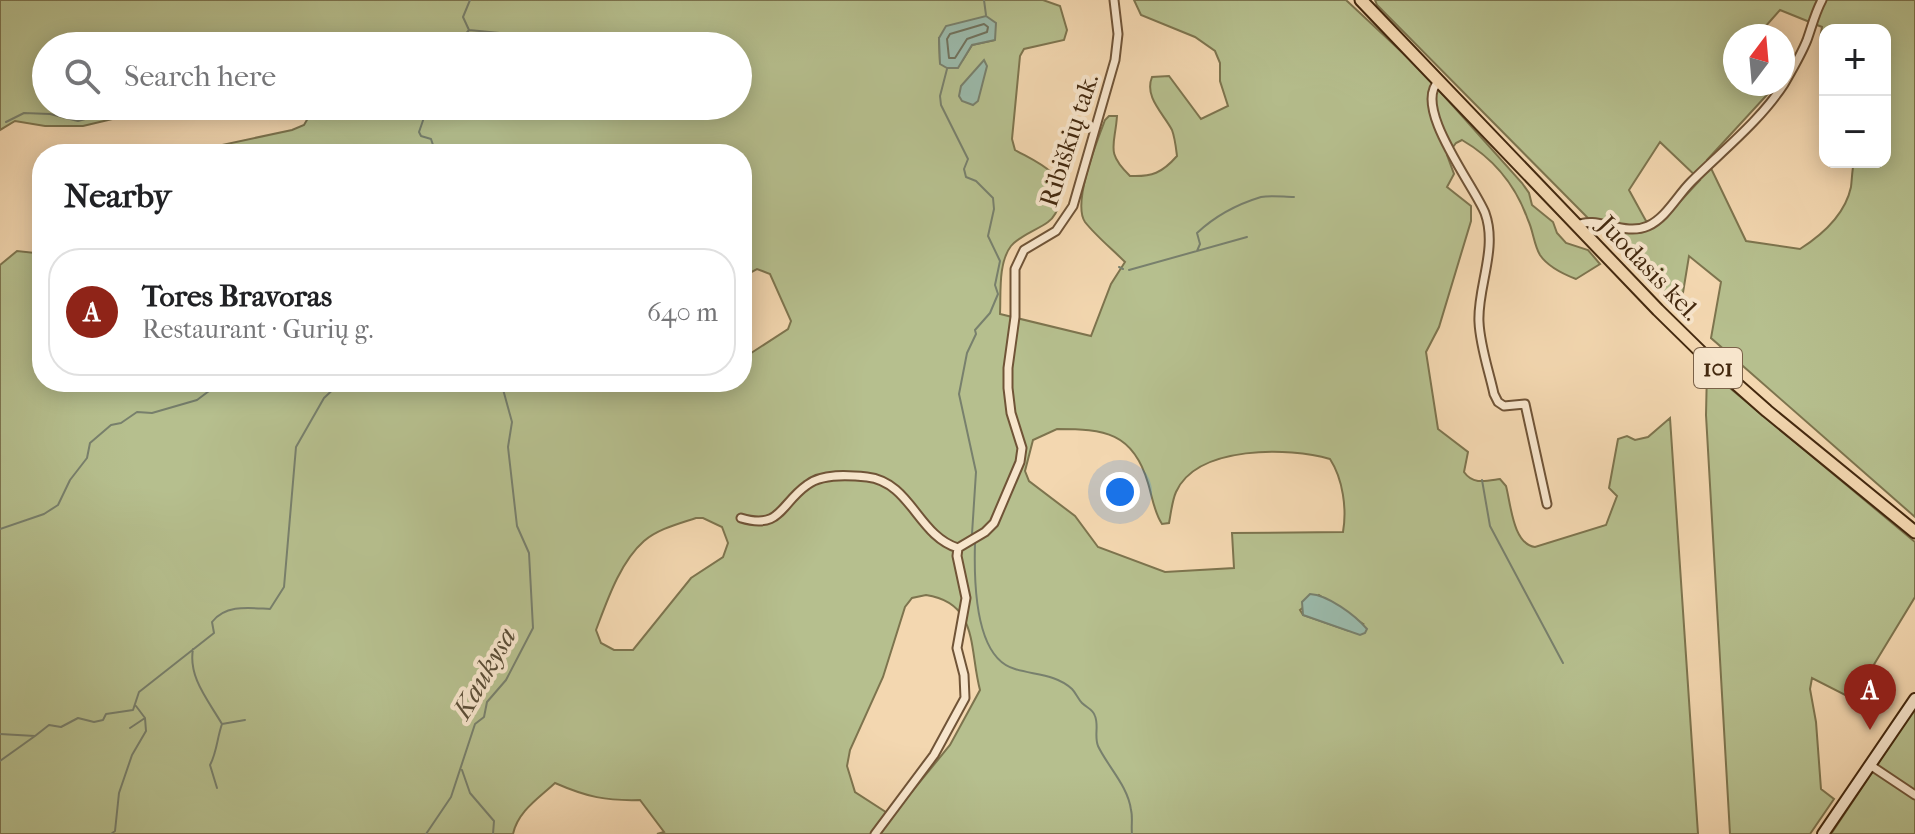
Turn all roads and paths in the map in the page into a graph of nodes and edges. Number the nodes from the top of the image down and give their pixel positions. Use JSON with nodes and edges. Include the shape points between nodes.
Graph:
{"nodes":[{"id":1,"x":1114,"y":0,"type":"edge"},
{"id":2,"x":1361,"y":0,"type":"edge"},
{"id":3,"x":1822,"y":0,"type":"edge"},
{"id":4,"x":1439,"y":81,"type":"junction"},
{"id":5,"x":1576,"y":226,"type":"junction"},
{"id":6,"x":1547,"y":504,"type":"dead end"},
{"id":7,"x":741,"y":518,"type":"dead end"},
{"id":8,"x":1915,"y":532,"type":"edge"},
{"id":9,"x":958,"y":548,"type":"junction"},
{"id":10,"x":1915,"y":699,"type":"edge"},
{"id":11,"x":1870,"y":765,"type":"junction"},
{"id":12,"x":1915,"y":795,"type":"edge"},
{"id":13,"x":875,"y":834,"type":"edge"},
{"id":14,"x":1823,"y":834,"type":"edge"}],
"edges":[{"from":1,"to":9,"type":"street","name":"Ribiškių tak.","via":[[1115,60],[1073,206],[1056,231],[1024,250],[1015,269],[1008,388],[1022,448],[1020,462],[994,523]]},
{"from":2,"to":4,"type":"main road","number":"101"},
{"from":3,"to":5,"type":"street","via":[[1783,85],[1661,217],[1633,229],[1590,221]]},
{"from":4,"to":5,"type":"main road","name":"Juodasis kel.","number":"101"},
{"from":4,"to":6,"type":"street","via":[[1432,94],[1440,129],[1487,220],[1488,265],[1479,325],[1494,394],[1504,406],[1525,404]]},
{"from":5,"to":8,"type":"main road","name":"Juodasis kel.","number":"101","via":[[1708,359]]},
{"from":7,"to":9,"type":"street","via":[[761,522],[778,516],[808,483],[819,479],[868,477],[894,488],[935,537]]},
{"from":9,"to":13,"type":"street","via":[[966,598],[957,648],[965,698],[934,755]]},
{"from":10,"to":11,"type":"street"},
{"from":11,"to":12,"type":"street"},
{"from":11,"to":14,"type":"street"}]}
